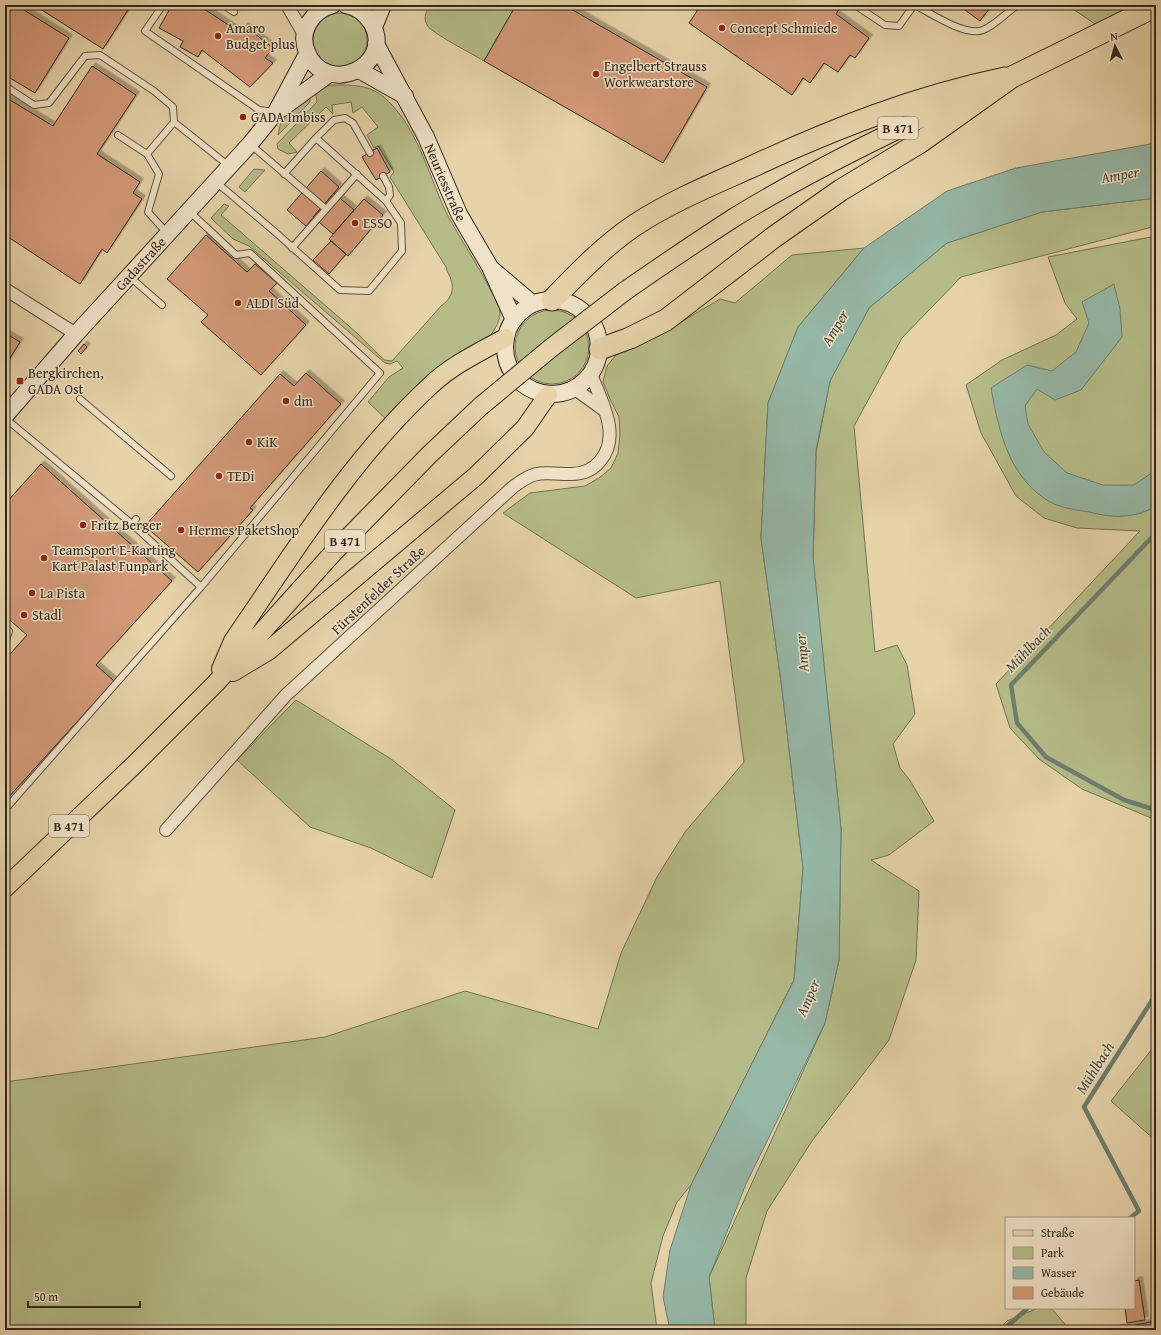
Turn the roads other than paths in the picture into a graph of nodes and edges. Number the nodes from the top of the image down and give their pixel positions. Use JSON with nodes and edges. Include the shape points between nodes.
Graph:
{"nodes":[{"id":1,"x":163,"y":5,"type":"edge"},
{"id":2,"x":223,"y":5,"type":"edge"},
{"id":3,"x":287,"y":5,"type":"edge"},
{"id":4,"x":329,"y":5,"type":"edge"},
{"id":5,"x":346,"y":5,"type":"edge"},
{"id":6,"x":383,"y":5,"type":"edge"},
{"id":7,"x":855,"y":5,"type":"edge"},
{"id":8,"x":914,"y":5,"type":"edge"},
{"id":9,"x":1156,"y":6,"type":"edge"},
{"id":10,"x":1015,"y":7,"type":"dead end"},
{"id":11,"x":234,"y":12,"type":"dead end"},
{"id":12,"x":374,"y":27,"type":"junction"},
{"id":13,"x":305,"y":36,"type":"junction"},
{"id":14,"x":376,"y":44,"type":"junction"},
{"id":15,"x":307,"y":54,"type":"junction"},
{"id":16,"x":359,"y":70,"type":"junction"},
{"id":17,"x":329,"y":74,"type":"junction"},
{"id":18,"x":1012,"y":77,"type":"junction"},
{"id":19,"x":5,"y":86,"type":"edge"},
{"id":20,"x":405,"y":96,"type":"junction"},
{"id":21,"x":276,"y":112,"type":"junction"},
{"id":22,"x":174,"y":122,"type":"junction"},
{"id":23,"x":118,"y":135,"type":"dead end"},
{"id":24,"x":316,"y":138,"type":"junction"},
{"id":25,"x":250,"y":144,"type":"junction"},
{"id":26,"x":370,"y":153,"type":"dead end"},
{"id":27,"x":147,"y":154,"type":"junction"},
{"id":28,"x":229,"y":166,"type":"junction"},
{"id":29,"x":284,"y":174,"type":"junction"},
{"id":30,"x":357,"y":174,"type":"junction"},
{"id":31,"x":383,"y":176,"type":"dead end"},
{"id":32,"x":216,"y":182,"type":"junction"},
{"id":33,"x":386,"y":201,"type":"junction"},
{"id":34,"x":326,"y":209,"type":"junction"},
{"id":35,"x":189,"y":212,"type":"junction"},
{"id":36,"x":168,"y":234,"type":"junction"},
{"id":37,"x":292,"y":248,"type":"junction"},
{"id":38,"x":490,"y":267,"type":"junction"},
{"id":39,"x":130,"y":277,"type":"junction"},
{"id":40,"x":5,"y":289,"type":"edge"},
{"id":41,"x":542,"y":302,"type":"junction"},
{"id":42,"x":162,"y":305,"type":"dead end"},
{"id":43,"x":514,"y":320,"type":"junction"},
{"id":44,"x":76,"y":334,"type":"junction"},
{"id":45,"x":505,"y":338,"type":"junction"},
{"id":46,"x":600,"y":349,"type":"junction"},
{"id":47,"x":591,"y":374,"type":"junction"},
{"id":48,"x":575,"y":389,"type":"junction"},
{"id":49,"x":548,"y":395,"type":"junction"},
{"id":50,"x":80,"y":399,"type":"dead end"},
{"id":51,"x":604,"y":410,"type":"junction"},
{"id":52,"x":5,"y":417,"type":"edge"},
{"id":53,"x":171,"y":476,"type":"dead end"},
{"id":54,"x":201,"y":587,"type":"junction"},
{"id":55,"x":5,"y":628,"type":"edge"},
{"id":56,"x":5,"y":643,"type":"edge"},
{"id":57,"x":216,"y":683,"type":"junction"},
{"id":58,"x":5,"y":804,"type":"edge"},
{"id":59,"x":166,"y":830,"type":"dead end"},
{"id":60,"x":5,"y":888,"type":"edge"}],
"edges":[{"from":1,"to":21,"type":"lane","via":[[145,31],[259,110]]},
{"from":2,"to":11,"type":"lane"},
{"from":3,"to":13,"type":"street"},
{"from":4,"to":13,"type":"street","via":[[312,18]]},
{"from":5,"to":12,"type":"street","via":[[361,11]]},
{"from":6,"to":12,"type":"street"},
{"from":7,"to":8,"type":"lane","via":[[885,25],[899,26]]},
{"from":8,"to":10,"type":"lane","via":[[966,31],[976,32],[984,30]]},
{"from":9,"to":18,"type":"highway","number":"B 471"},
{"from":12,"to":14,"type":"street"},
{"from":13,"to":15,"type":"street"},
{"from":14,"to":16,"type":"street","via":[[370,60]]},
{"from":14,"to":20,"type":"street","name":"Neuriesstraße"},
{"from":15,"to":17,"type":"street","via":[[318,68]]},
{"from":15,"to":21,"type":"street","name":"Gadastraße"},
{"from":16,"to":17,"type":"street","via":[[339,75]]},
{"from":16,"to":20,"type":"street"},
{"from":17,"to":21,"type":"street","name":"Gadastraße"},
{"from":18,"to":41,"type":"highway","via":[[956,88],[888,110],[813,138],[726,178],[636,225]]},
{"from":18,"to":46,"type":"highway","via":[[919,142],[841,190],[774,237],[666,320]]},
{"from":18,"to":57,"type":"main road","number":"B 471","bridge":true,"via":[[901,126],[789,186],[736,217],[625,291],[481,406],[430,454],[333,553]]},
{"from":19,"to":22,"type":"lane","via":[[34,105],[49,103],[85,56],[100,55],[174,107]]},
{"from":20,"to":38,"type":"street","name":"Neuriesstraße","via":[[426,137],[459,214]]},
{"from":21,"to":25,"type":"street","name":"Gadastraße"},
{"from":22,"to":27,"type":"lane"},
{"from":22,"to":28,"type":"lane"},
{"from":23,"to":27,"type":"lane"},
{"from":24,"to":26,"type":"lane","via":[[334,120],[346,118],[353,123]]},
{"from":24,"to":29,"type":"lane"},
{"from":24,"to":30,"type":"lane"},
{"from":25,"to":28,"type":"street","name":"Gadastraße"},
{"from":25,"to":29,"type":"lane"},
{"from":27,"to":36,"type":"lane","via":[[159,174],[148,212]]},
{"from":28,"to":32,"type":"street","name":"Gadastraße"},
{"from":29,"to":34,"type":"lane"},
{"from":30,"to":33,"type":"lane"},
{"from":30,"to":34,"type":"lane"},
{"from":31,"to":33,"type":"lane","via":[[390,195]]},
{"from":32,"to":35,"type":"street","name":"Gadastraße"},
{"from":32,"to":37,"type":"lane"},
{"from":33,"to":37,"type":"lane","via":[[401,223],[402,251],[369,291],[340,290]]},
{"from":34,"to":37,"type":"lane"},
{"from":35,"to":36,"type":"street","name":"Gadastraße"},
{"from":35,"to":54,"type":"lane","via":[[236,255],[250,253],[380,373]]},
{"from":36,"to":39,"type":"street","name":"Gadastraße"},
{"from":38,"to":41,"type":"street","name":"Neuriesstraße"},
{"from":38,"to":43,"type":"street","name":"Neuriesstraße"},
{"from":39,"to":42,"type":"lane"},
{"from":39,"to":44,"type":"street","name":"Gadastraße"},
{"from":40,"to":44,"type":"street"},
{"from":41,"to":43,"type":"street","via":[[522,310]]},
{"from":41,"to":46,"type":"street","via":[[567,302],[581,309],[592,320],[598,334]]},
{"from":43,"to":45,"type":"street"},
{"from":44,"to":52,"type":"street","name":"Gadastraße"},
{"from":45,"to":49,"type":"street","via":[[505,354],[510,369],[520,382],[533,391]]},
{"from":45,"to":57,"type":"main road","via":[[466,360],[432,384],[337,489],[233,641]]},
{"from":46,"to":47,"type":"street"},
{"from":47,"to":48,"type":"street"},
{"from":47,"to":51,"type":"street","name":"Fürstenfelder Straße"},
{"from":48,"to":49,"type":"street","via":[[562,394]]},
{"from":48,"to":51,"type":"street"},
{"from":49,"to":57,"type":"main road","via":[[525,428],[476,476],[268,651]]},
{"from":50,"to":53,"type":"lane"},
{"from":51,"to":59,"type":"street","name":"Fürstenfelder Straße","via":[[610,431],[609,446],[596,467],[583,473],[540,473],[526,478],[513,487],[286,695]]},
{"from":52,"to":54,"type":"lane","via":[[134,521]]},
{"from":54,"to":58,"type":"lane","via":[[8,806]]},
{"from":55,"to":56,"type":"lane","via":[[9,632]]},
{"from":57,"to":60,"type":"main road","number":"B 471"}]}
